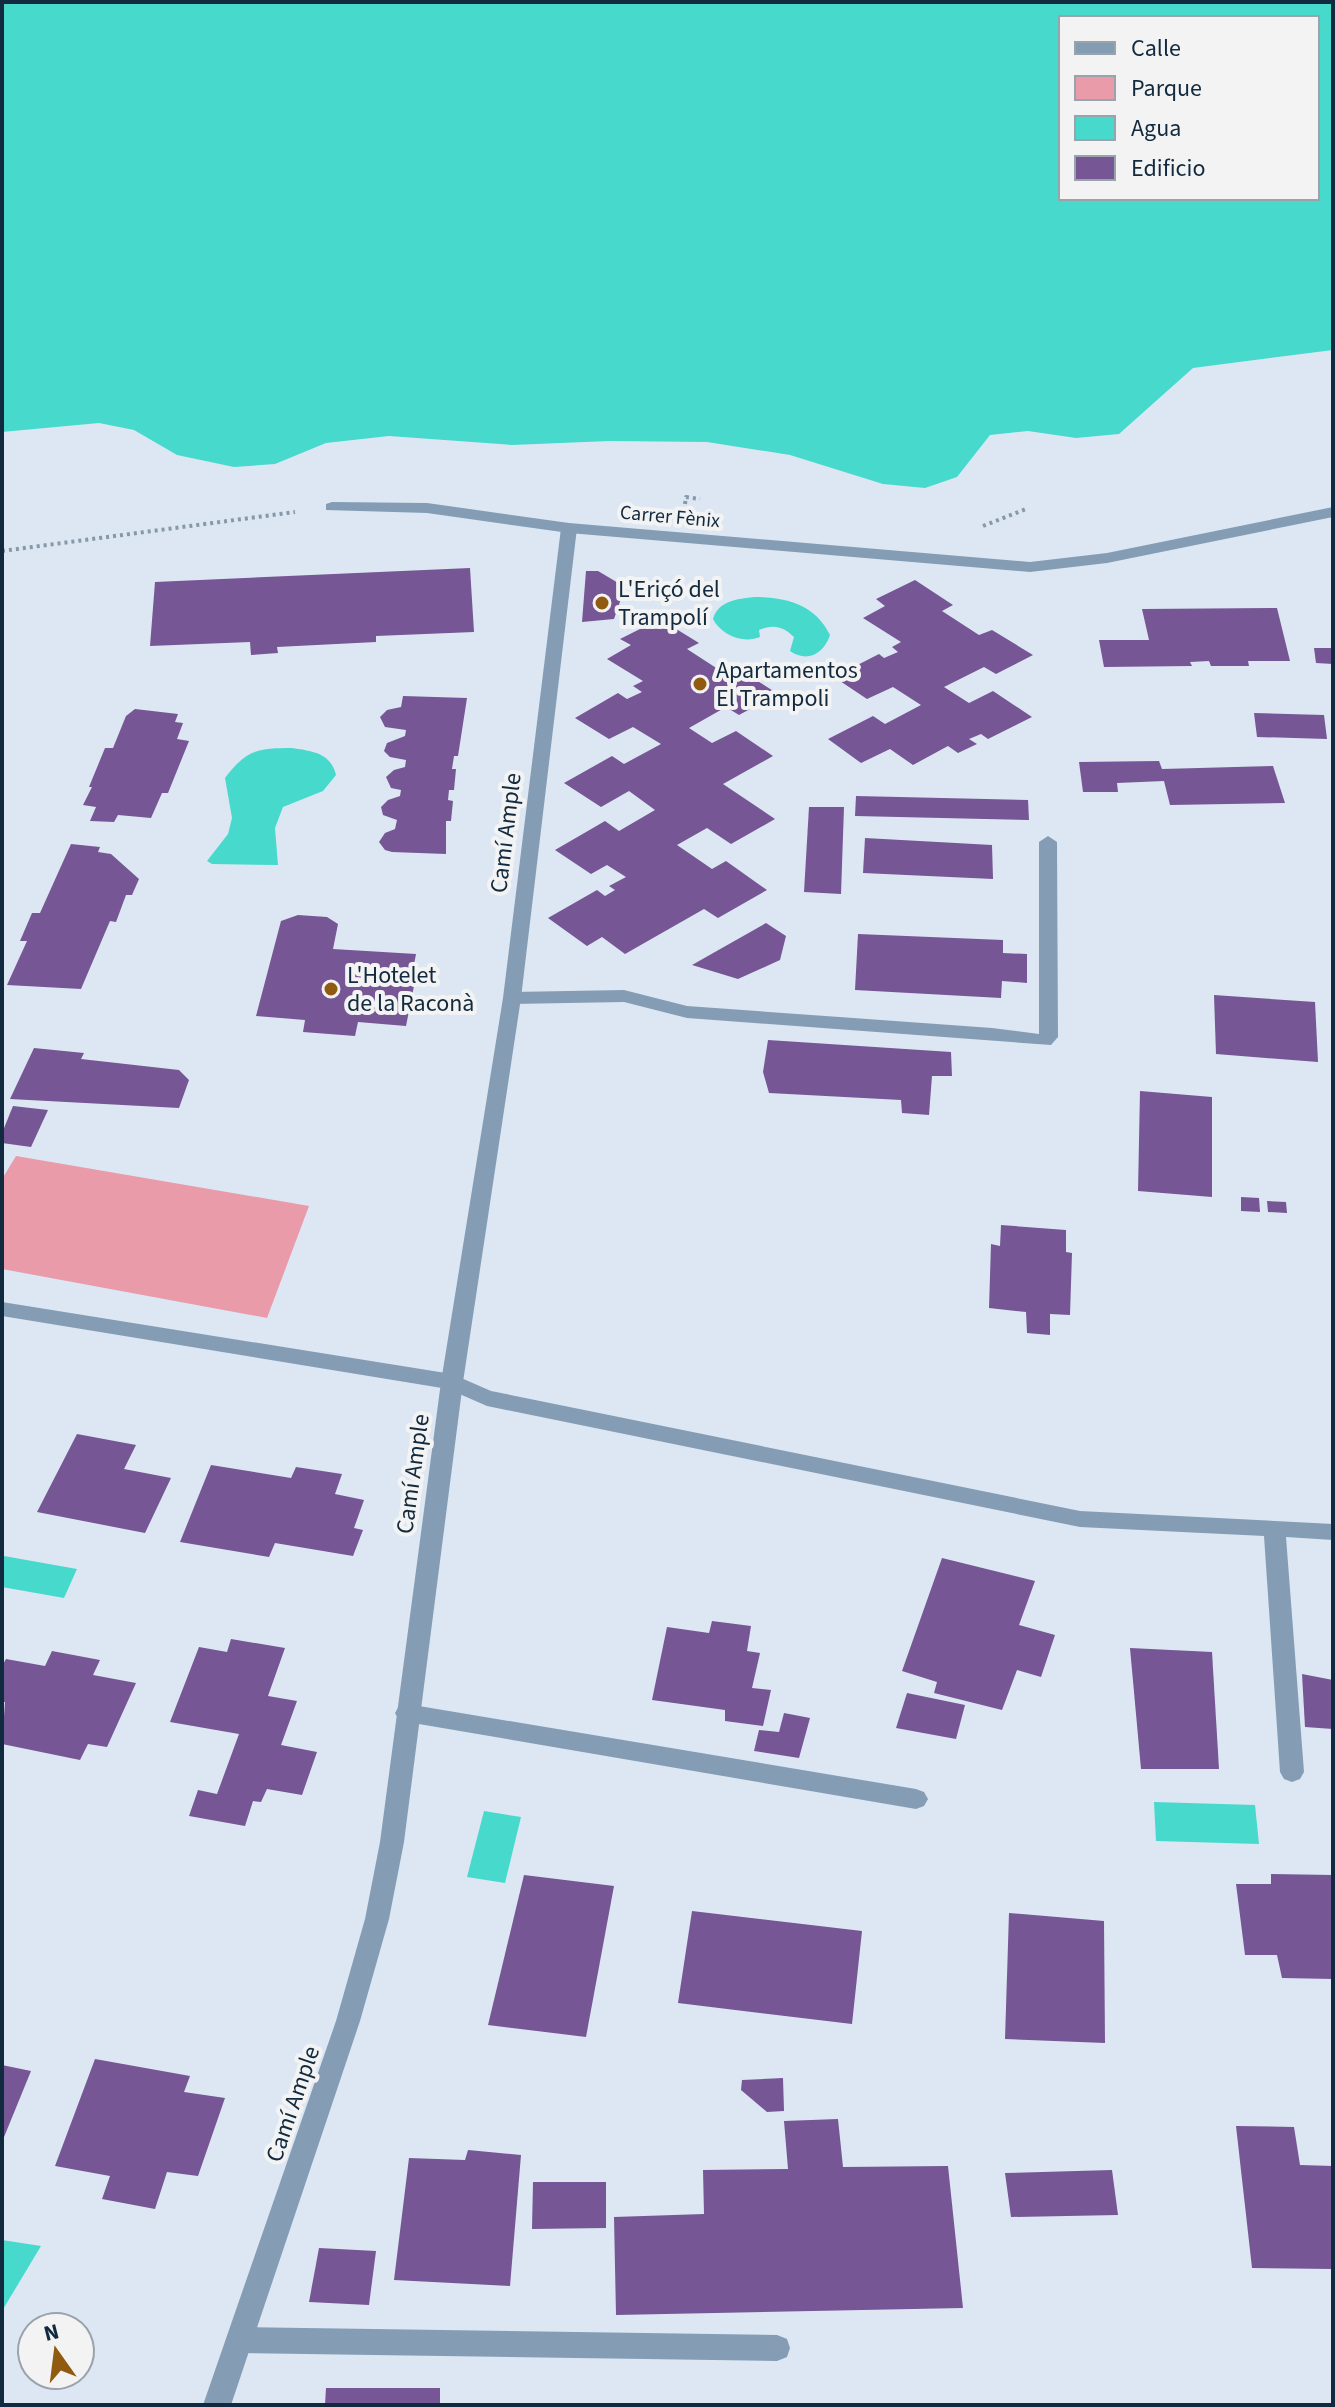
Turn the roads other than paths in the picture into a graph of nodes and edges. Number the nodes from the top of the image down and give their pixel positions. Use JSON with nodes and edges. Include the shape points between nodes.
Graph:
{"nodes":[{"id":1,"x":332,"y":507,"type":"road end"},
{"id":2,"x":1333,"y":512,"type":"edge"},
{"id":3,"x":569,"y":528,"type":"junction"},
{"id":4,"x":1048,"y":842,"type":"dead end"},
{"id":5,"x":512,"y":998,"type":"junction"},
{"id":6,"x":2,"y":1309,"type":"edge"},
{"id":7,"x":452,"y":1382,"type":"junction"},
{"id":8,"x":1274,"y":1528,"type":"junction"},
{"id":9,"x":1333,"y":1532,"type":"edge"},
{"id":10,"x":407,"y":1713,"type":"junction"},
{"id":11,"x":1292,"y":1772,"type":"dead end"},
{"id":12,"x":916,"y":1799,"type":"dead end"},
{"id":13,"x":241,"y":2340,"type":"junction"},
{"id":14,"x":777,"y":2348,"type":"dead end"},
{"id":15,"x":217,"y":2405,"type":"edge"}],
"edges":[{"from":1,"to":3,"type":"street","name":"Carrer Fènix","via":[[427,508]]},
{"from":2,"to":3,"type":"street","name":"Carrer Fènix","via":[[1107,558],[1030,567]]},
{"from":3,"to":5,"type":"street","name":"Camí Ample"},
{"from":4,"to":5,"type":"street","via":[[1049,1037],[1044,1041],[687,1012],[624,996]]},
{"from":5,"to":7,"type":"street","name":"Camí Ample"},
{"from":6,"to":7,"type":"street"},
{"from":7,"to":8,"type":"street","via":[[487,1398],[1080,1519]]},
{"from":7,"to":10,"type":"street","name":"Camí Ample"},
{"from":8,"to":9,"type":"street"},
{"from":8,"to":11,"type":"street"},
{"from":10,"to":12,"type":"street"},
{"from":10,"to":13,"type":"street","name":"Camí Ample","via":[[377,1919]]},
{"from":13,"to":14,"type":"street"},
{"from":13,"to":15,"type":"street","name":"Camí Ample"}]}
